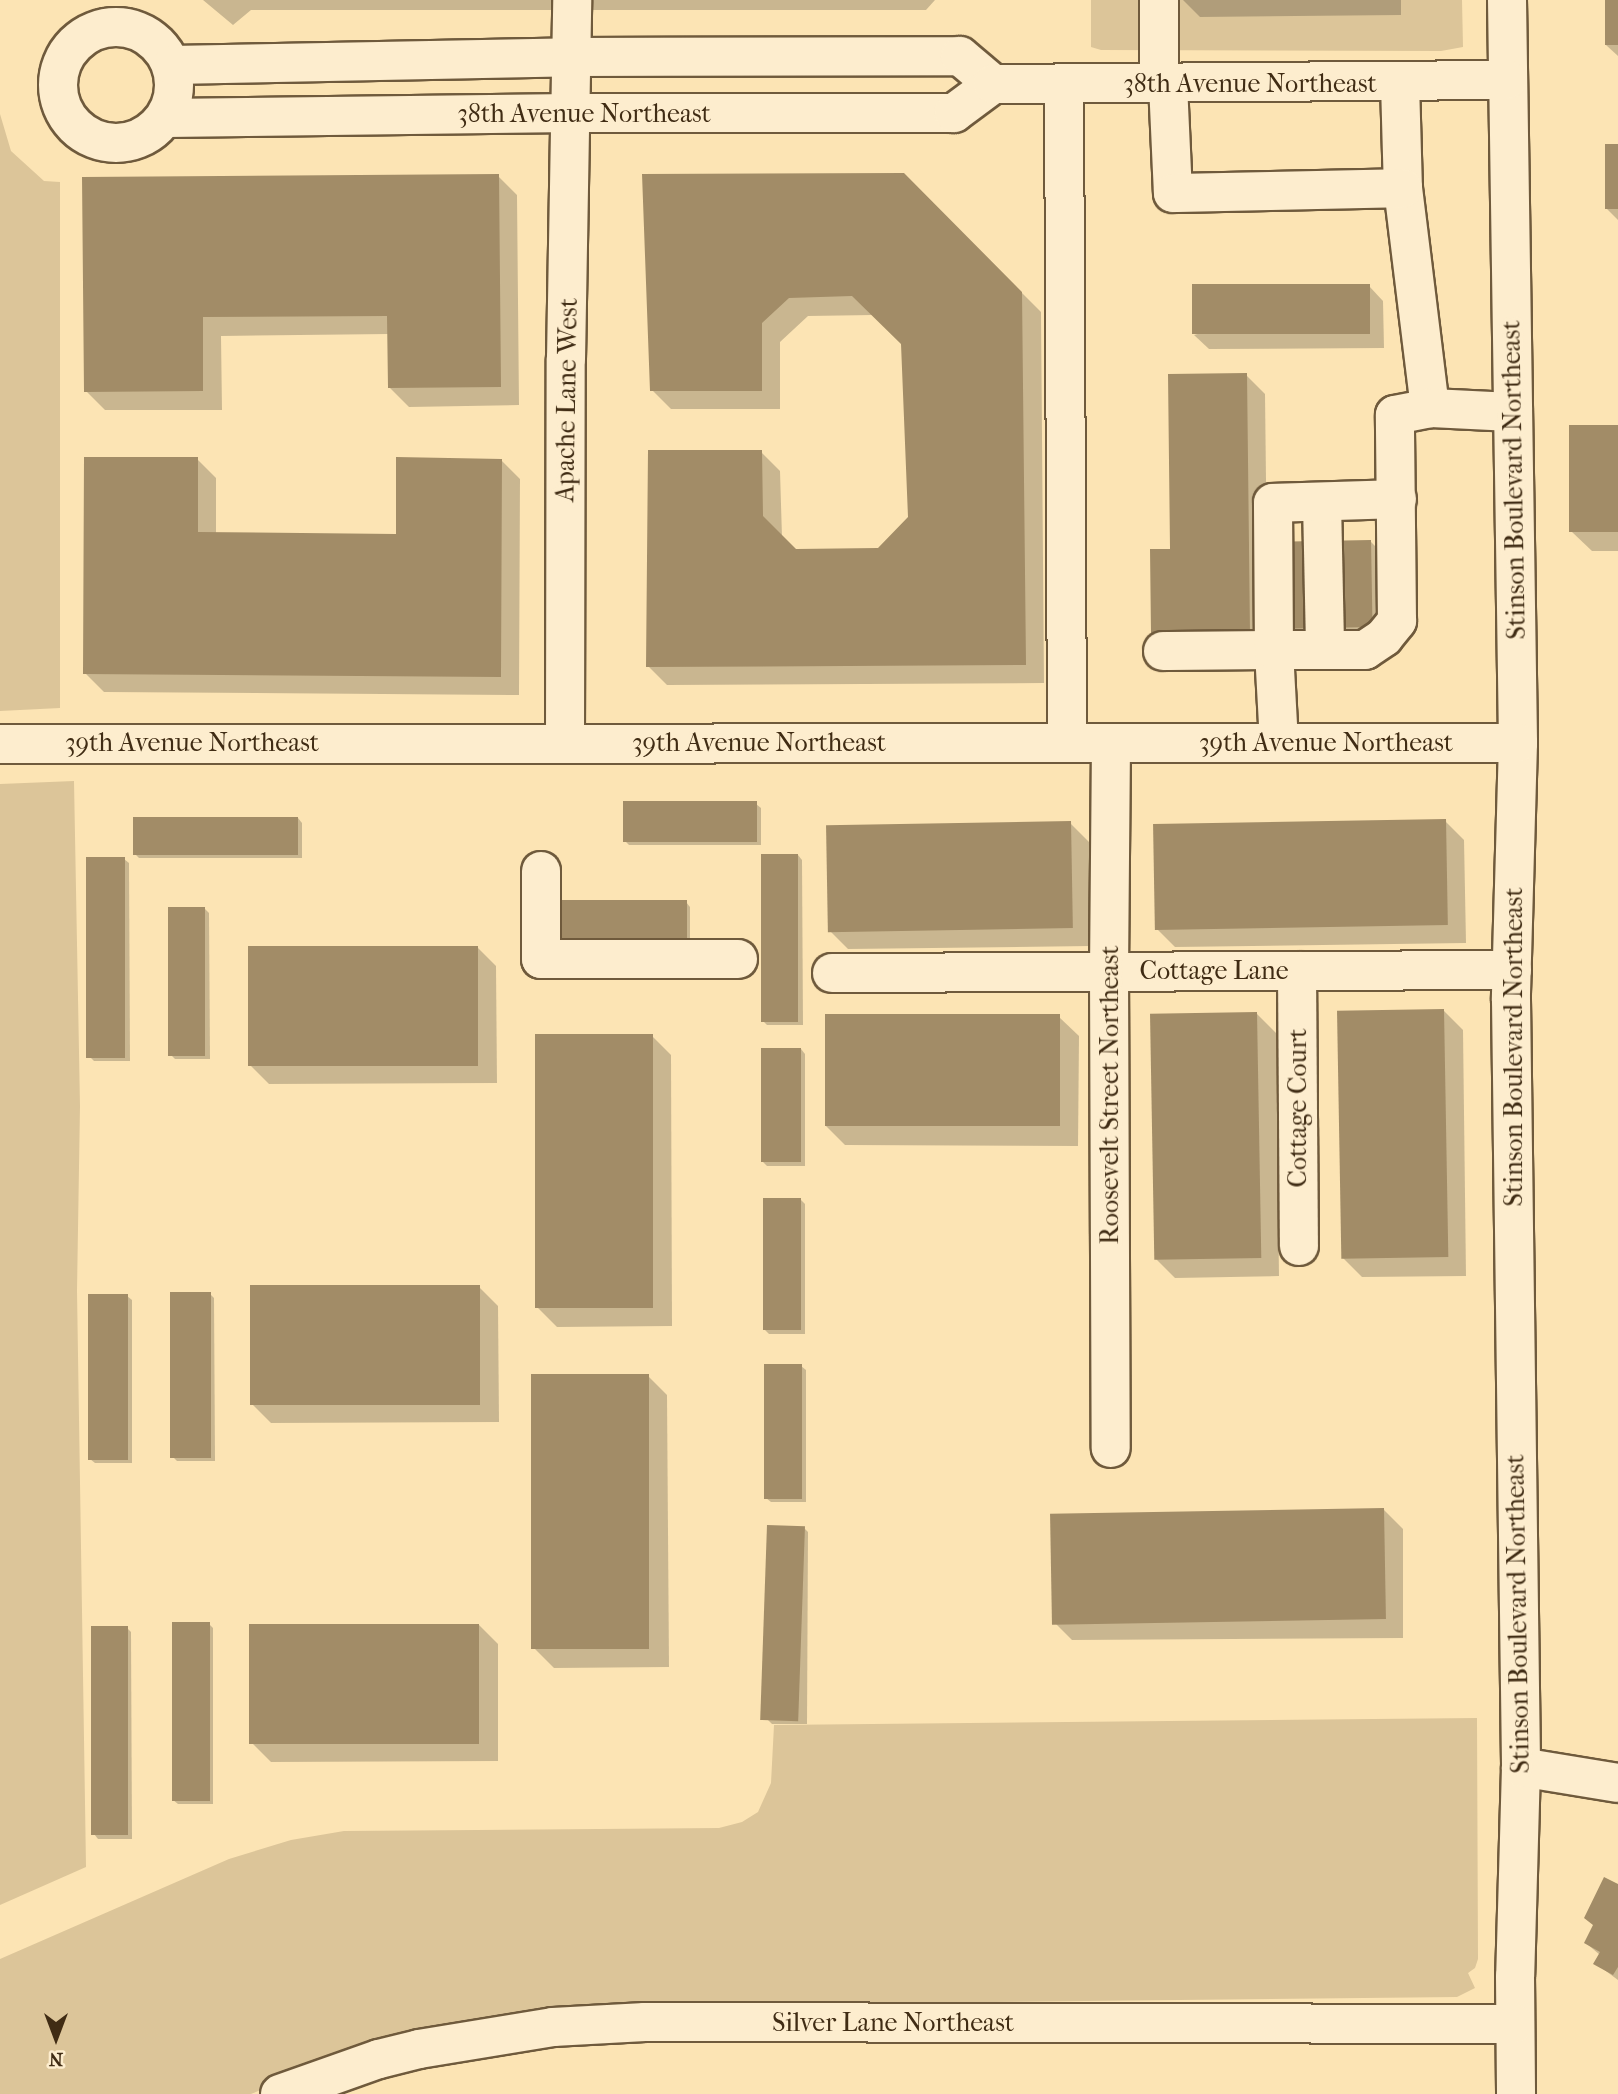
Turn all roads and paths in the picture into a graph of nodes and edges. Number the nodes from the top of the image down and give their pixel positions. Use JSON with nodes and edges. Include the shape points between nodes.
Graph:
{"nodes":[{"id":1,"x":572,"y":0,"type":"edge"},
{"id":2,"x":1159,"y":0,"type":"edge"},
{"id":3,"x":1507,"y":0,"type":"edge"},
{"id":4,"x":573,"y":57,"type":"junction"},
{"id":5,"x":172,"y":65,"type":"junction"},
{"id":6,"x":1507,"y":80,"type":"junction"},
{"id":7,"x":1400,"y":83,"type":"junction"},
{"id":8,"x":993,"y":84,"type":"junction"},
{"id":9,"x":1065,"y":84,"type":"junction"},
{"id":10,"x":1163,"y":84,"type":"junction"},
{"id":11,"x":572,"y":113,"type":"junction"},
{"id":12,"x":166,"y":118,"type":"junction"},
{"id":13,"x":1403,"y":188,"type":"junction"},
{"id":14,"x":1430,"y":408,"type":"junction"},
{"id":15,"x":1513,"y":412,"type":"junction"},
{"id":16,"x":1397,"y":499,"type":"junction"},
{"id":17,"x":1322,"y":502,"type":"junction"},
{"id":18,"x":1274,"y":650,"type":"junction"},
{"id":19,"x":1325,"y":650,"type":"junction"},
{"id":20,"x":1163,"y":651,"type":"dead end"},
{"id":21,"x":565,"y":743,"type":"junction"},
{"id":22,"x":1067,"y":743,"type":"junction"},
{"id":23,"x":1111,"y":743,"type":"junction"},
{"id":24,"x":1279,"y":743,"type":"junction"},
{"id":25,"x":1518,"y":743,"type":"junction"},
{"id":26,"x":0,"y":744,"type":"edge"},
{"id":27,"x":541,"y":871,"type":"dead end"},
{"id":28,"x":738,"y":959,"type":"dead end"},
{"id":29,"x":1512,"y":970,"type":"junction"},
{"id":30,"x":1109,"y":971,"type":"junction"},
{"id":31,"x":1297,"y":971,"type":"junction"},
{"id":32,"x":832,"y":973,"type":"dead end"},
{"id":33,"x":1299,"y":1246,"type":"dead end"},
{"id":34,"x":1111,"y":1448,"type":"dead end"},
{"id":35,"x":1521,"y":1767,"type":"junction"},
{"id":36,"x":1618,"y":1783,"type":"edge"},
{"id":37,"x":1514,"y":2024,"type":"junction"},
{"id":38,"x":280,"y":2094,"type":"edge"},
{"id":39,"x":1516,"y":2094,"type":"edge"}],
"edges":[{"from":1,"to":4,"type":"street","name":"Apache Lane West"},
{"from":2,"to":10,"type":"street"},
{"from":3,"to":6,"type":"street","name":"Stinson Boulevard Northeast"},
{"from":4,"to":5,"type":"street","name":"38th Avenue Northeast"},
{"from":4,"to":8,"type":"street","name":"38th Avenue Northeast","via":[[960,56]]},
{"from":4,"to":11,"type":"street","name":"Apache Lane West"},
{"from":5,"to":12,"type":"street","via":[[174,97]]},
{"from":5,"to":12,"type":"street","via":[[164,50],[136,30],[114,26],[92,32],[74,44],[61,64],[57,84],[70,121],[87,136],[108,143],[129,143],[150,134]]},
{"from":6,"to":7,"type":"street","name":"38th Avenue Northeast"},
{"from":6,"to":15,"type":"street","name":"Stinson Boulevard Northeast"},
{"from":7,"to":10,"type":"street","name":"38th Avenue Northeast"},
{"from":7,"to":13,"type":"street"},
{"from":8,"to":9,"type":"street","name":"38th Avenue Northeast"},
{"from":8,"to":11,"type":"street","name":"38th Avenue Northeast","via":[[954,113]]},
{"from":9,"to":10,"type":"street","name":"38th Avenue Northeast"},
{"from":9,"to":22,"type":"street"},
{"from":10,"to":13,"type":"street","via":[[1173,193]]},
{"from":11,"to":12,"type":"street","name":"38th Avenue Northeast"},
{"from":11,"to":21,"type":"street","name":"Apache Lane West"},
{"from":13,"to":14,"type":"street"},
{"from":14,"to":15,"type":"street"},
{"from":14,"to":16,"type":"street","via":[[1395,415]]},
{"from":15,"to":25,"type":"street","name":"Stinson Boulevard Northeast"},
{"from":16,"to":17,"type":"street"},
{"from":16,"to":19,"type":"street","via":[[1397,621],[1365,650]]},
{"from":17,"to":18,"type":"street","via":[[1273,503]]},
{"from":17,"to":19,"type":"street"},
{"from":18,"to":19,"type":"street"},
{"from":18,"to":20,"type":"street"},
{"from":18,"to":24,"type":"street"},
{"from":21,"to":22,"type":"street","name":"39th Avenue Northeast"},
{"from":21,"to":26,"type":"street","name":"39th Avenue Northeast"},
{"from":22,"to":23,"type":"street","name":"39th Avenue Northeast"},
{"from":23,"to":24,"type":"street","name":"39th Avenue Northeast"},
{"from":23,"to":30,"type":"street","name":"Roosevelt Street Northeast"},
{"from":24,"to":25,"type":"street","name":"39th Avenue Northeast"},
{"from":25,"to":29,"type":"street","name":"Stinson Boulevard Northeast"},
{"from":27,"to":28,"type":"street","via":[[541,959]]},
{"from":29,"to":31,"type":"street","name":"Cottage Lane"},
{"from":29,"to":35,"type":"street","name":"Stinson Boulevard Northeast"},
{"from":30,"to":31,"type":"street","name":"Cottage Lane"},
{"from":30,"to":32,"type":"street","name":"Cottage Lane"},
{"from":30,"to":34,"type":"street","name":"Roosevelt Street Northeast"},
{"from":31,"to":33,"type":"street","name":"Cottage Court"},
{"from":35,"to":36,"type":"street"},
{"from":35,"to":37,"type":"street","name":"Stinson Boulevard Northeast"},
{"from":37,"to":38,"type":"street","name":"Silver Lane Northeast","via":[[619,2023],[554,2027],[419,2049]]},
{"from":37,"to":39,"type":"street","name":"Stinson Boulevard Northeast"}]}
